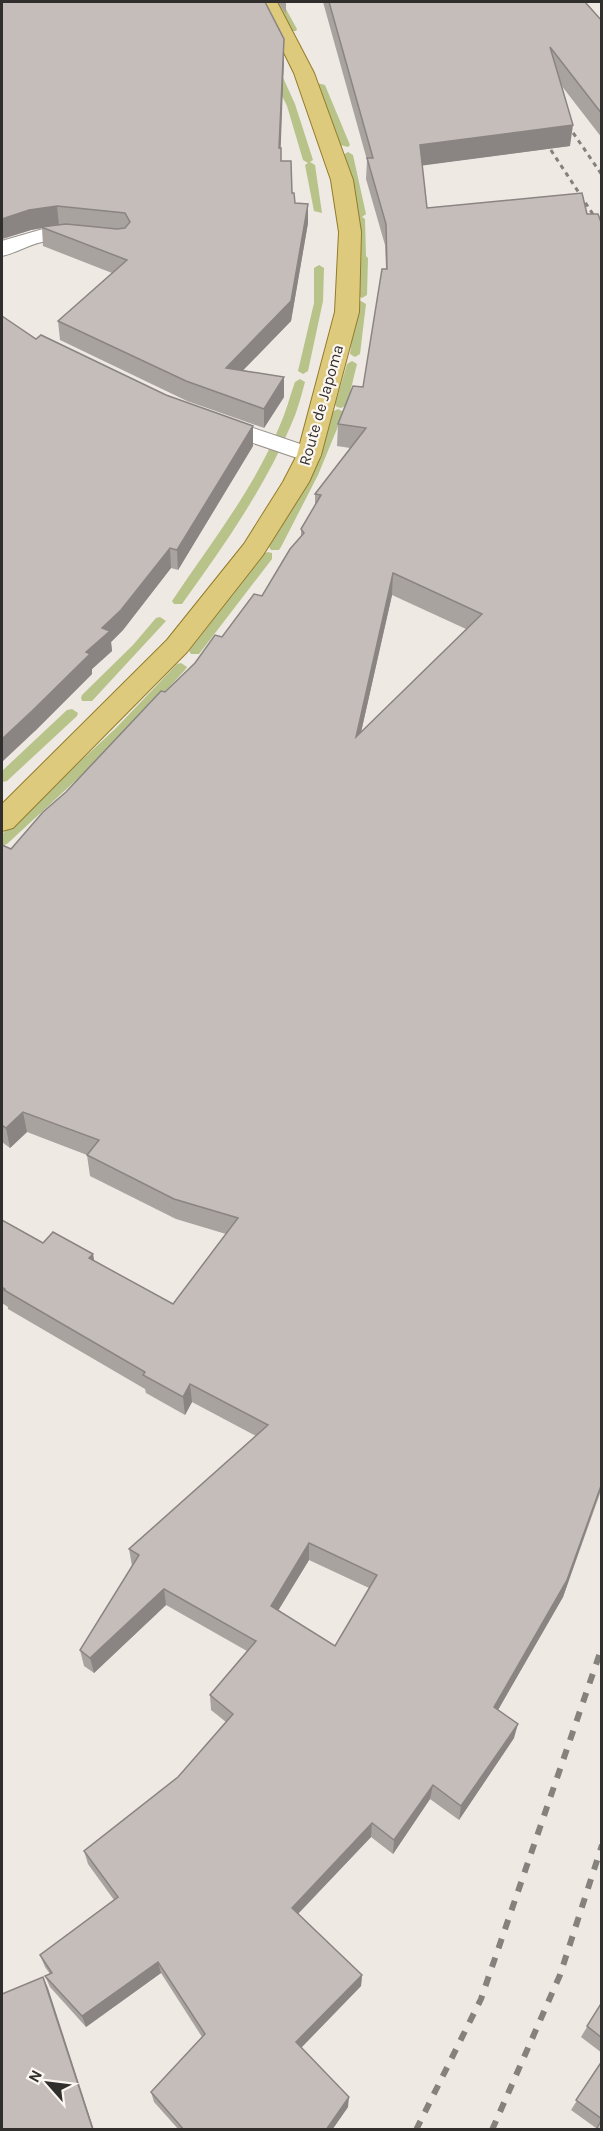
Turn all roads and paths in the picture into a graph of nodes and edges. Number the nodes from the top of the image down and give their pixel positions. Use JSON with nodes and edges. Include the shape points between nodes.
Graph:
{"nodes":[{"id":1,"x":268,"y":2,"type":"edge"},
{"id":2,"x":107,"y":238,"type":"edge"},
{"id":3,"x":2,"y":249,"type":"edge"},
{"id":4,"x":187,"y":412,"type":"edge"},
{"id":5,"x":309,"y":455,"type":"junction"},
{"id":6,"x":2,"y":821,"type":"edge"}],
"edges":[{"from":1,"to":5,"type":"main road","name":"Route de Japoma","via":[[304,74],[342,180],[350,232],[347,312]]},
{"from":2,"to":3,"type":"street","via":[[58,232]]},
{"from":4,"to":5,"type":"street"},
{"from":5,"to":6,"type":"main road","name":"Route de Japoma","via":[[254,549],[177,646]]}]}
